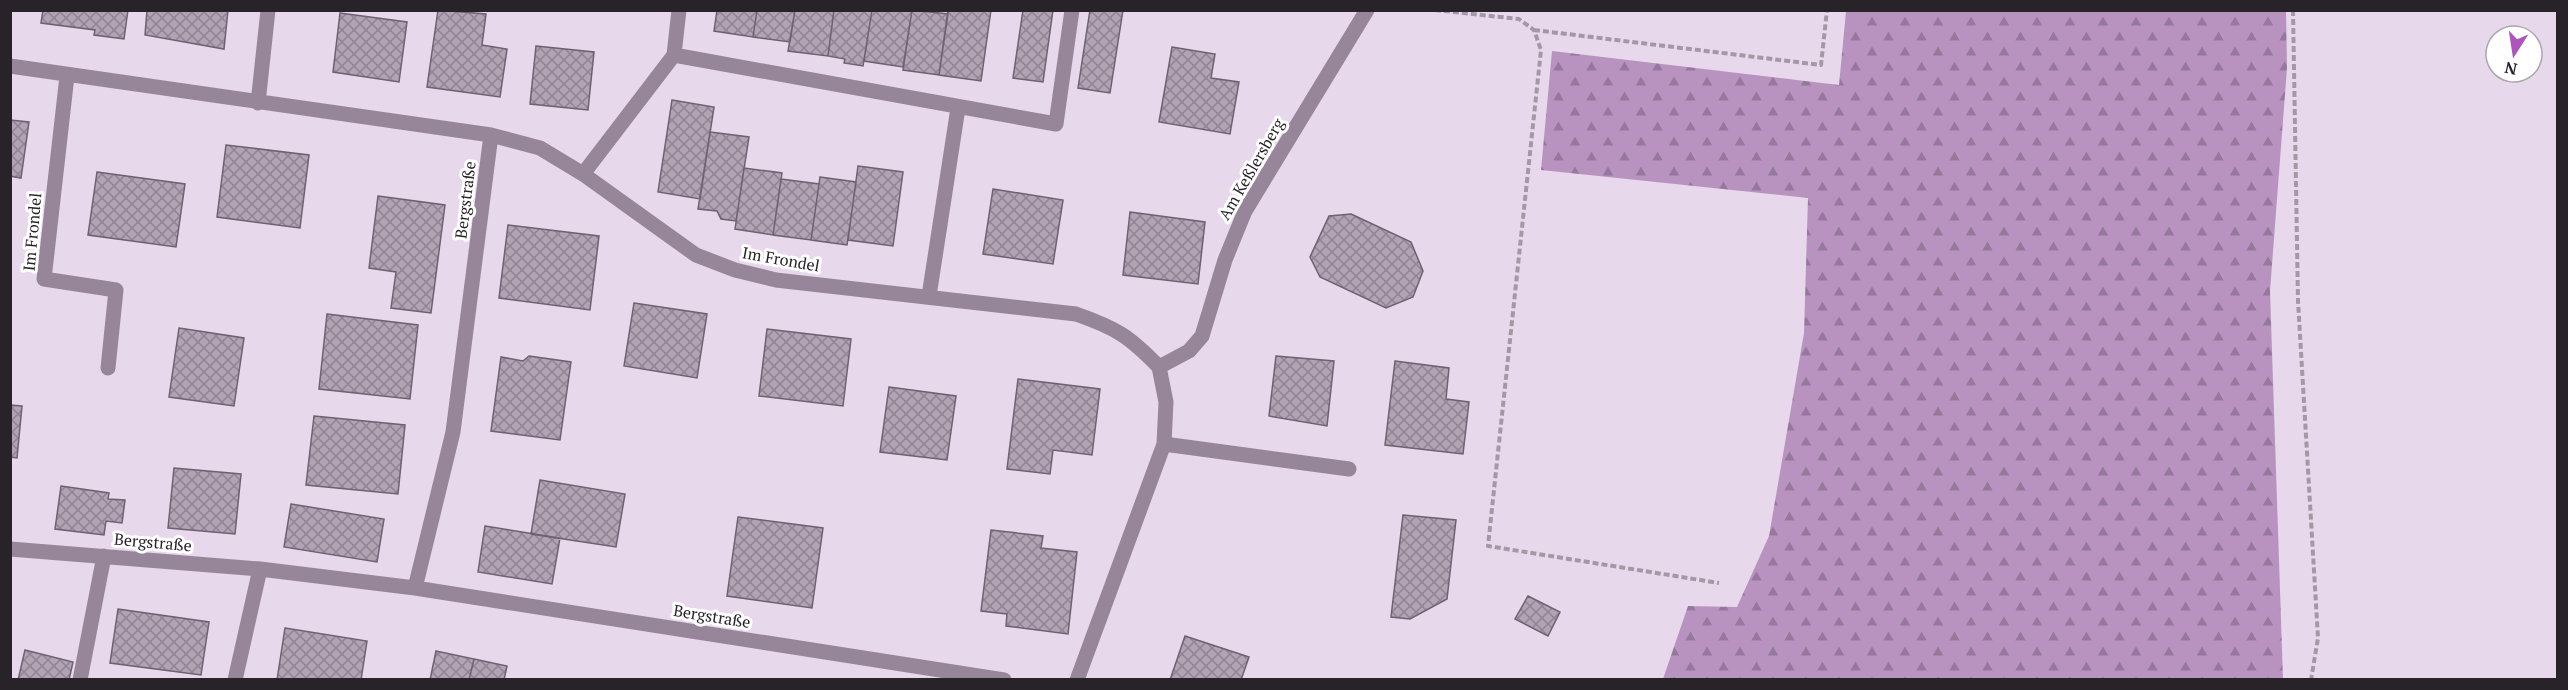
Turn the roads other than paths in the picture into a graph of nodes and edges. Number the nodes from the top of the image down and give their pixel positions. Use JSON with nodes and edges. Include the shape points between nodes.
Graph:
{"nodes":[{"id":1,"x":268,"y":10,"type":"edge"},
{"id":2,"x":679,"y":10,"type":"edge"},
{"id":3,"x":1072,"y":10,"type":"edge"},
{"id":4,"x":1367,"y":10,"type":"edge"},
{"id":5,"x":674,"y":55,"type":"junction"},
{"id":6,"x":10,"y":66,"type":"edge"},
{"id":7,"x":67,"y":76,"type":"junction"},
{"id":8,"x":258,"y":103,"type":"junction"},
{"id":9,"x":958,"y":108,"type":"junction"},
{"id":10,"x":491,"y":135,"type":"junction"},
{"id":11,"x":583,"y":174,"type":"junction"},
{"id":12,"x":929,"y":296,"type":"junction"},
{"id":13,"x":1159,"y":367,"type":"junction"},
{"id":14,"x":108,"y":368,"type":"dead end"},
{"id":15,"x":1164,"y":444,"type":"junction"},
{"id":16,"x":1349,"y":469,"type":"dead end"},
{"id":17,"x":10,"y":549,"type":"edge"},
{"id":18,"x":104,"y":556,"type":"junction"},
{"id":19,"x":260,"y":568,"type":"junction"},
{"id":20,"x":415,"y":588,"type":"junction"},
{"id":21,"x":80,"y":680,"type":"edge"},
{"id":22,"x":234,"y":680,"type":"edge"},
{"id":23,"x":1004,"y":680,"type":"edge"},
{"id":24,"x":1077,"y":680,"type":"edge"}],
"edges":[{"from":1,"to":8,"type":"street"},
{"from":2,"to":5,"type":"street"},
{"from":3,"to":9,"type":"street","via":[[1056,124]]},
{"from":4,"to":13,"type":"street","name":"Am Keßlersberg","via":[[1245,211],[1202,336],[1189,351]]},
{"from":5,"to":9,"type":"street"},
{"from":5,"to":11,"type":"street"},
{"from":6,"to":7,"type":"street","name":"Im Frondel"},
{"from":7,"to":8,"type":"street","name":"Im Frondel"},
{"from":7,"to":14,"type":"street","name":"Im Frondel","via":[[44,279],[116,290]]},
{"from":8,"to":10,"type":"street","name":"Im Frondel"},
{"from":9,"to":12,"type":"street"},
{"from":10,"to":11,"type":"street","name":"Im Frondel","via":[[540,148]]},
{"from":10,"to":20,"type":"street","name":"Bergstraße","via":[[453,432]]},
{"from":11,"to":12,"type":"street","name":"Im Frondel","via":[[696,255],[735,270],[776,280]]},
{"from":12,"to":13,"type":"street","name":"Im Frondel","via":[[1076,314],[1108,325],[1134,342]]},
{"from":13,"to":15,"type":"street","via":[[1166,402]]},
{"from":15,"to":16,"type":"street"},
{"from":15,"to":24,"type":"street"},
{"from":17,"to":18,"type":"street","name":"Bergstraße"},
{"from":18,"to":19,"type":"street","name":"Bergstraße"},
{"from":18,"to":21,"type":"street","name":"Bergstraße"},
{"from":19,"to":20,"type":"street","name":"Bergstraße"},
{"from":19,"to":22,"type":"street"},
{"from":20,"to":23,"type":"street","name":"Bergstraße"}]}
